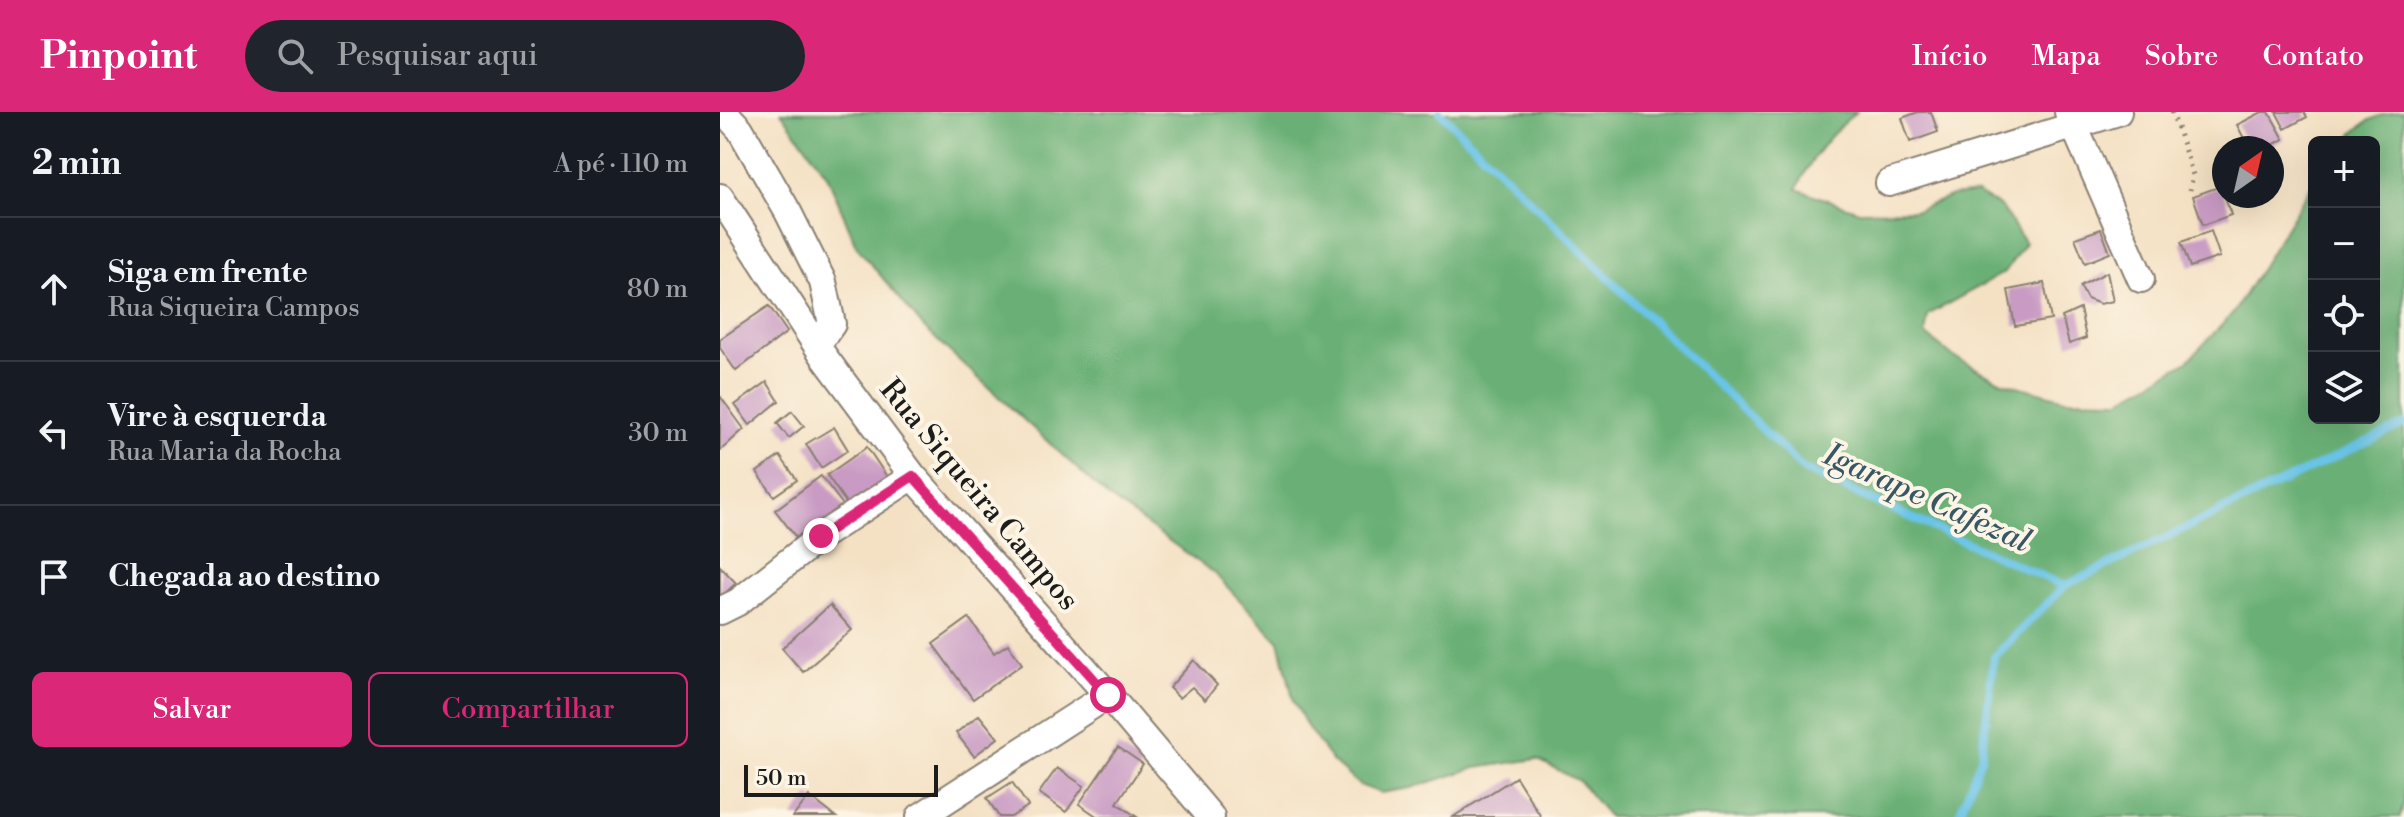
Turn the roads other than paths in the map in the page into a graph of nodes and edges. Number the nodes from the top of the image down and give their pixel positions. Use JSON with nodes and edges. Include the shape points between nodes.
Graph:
{"nodes":[{"id":1,"x":724,"y":112,"type":"edge"},
{"id":2,"x":2118,"y":112,"type":"edge"},
{"id":3,"x":2071,"y":119,"type":"edge"},
{"id":4,"x":1889,"y":183,"type":"dead end"},
{"id":5,"x":720,"y":197,"type":"edge"},
{"id":6,"x":2141,"y":279,"type":"dead end"},
{"id":7,"x":817,"y":345,"type":"junction"},
{"id":8,"x":913,"y":476,"type":"junction"},
{"id":9,"x":720,"y":611,"type":"edge"},
{"id":10,"x":1108,"y":695,"type":"junction"},
{"id":11,"x":920,"y":817,"type":"edge"},
{"id":12,"x":1211,"y":817,"type":"edge"}],
"edges":[{"from":1,"to":7,"type":"street","via":[[740,129],[823,282],[832,324]]},
{"from":2,"to":3,"type":"street"},
{"from":3,"to":4,"type":"street"},
{"from":3,"to":6,"type":"street"},
{"from":5,"to":7,"type":"street","name":"Rua Siqueira Campos"},
{"from":7,"to":8,"type":"street","name":"Rua Siqueira Campos"},
{"from":8,"to":9,"type":"street"},
{"from":8,"to":10,"type":"street","name":"Rua Siqueira Campos"},
{"from":10,"to":11,"type":"street"},
{"from":10,"to":12,"type":"street","name":"Rua Siqueira Campos"}]}
